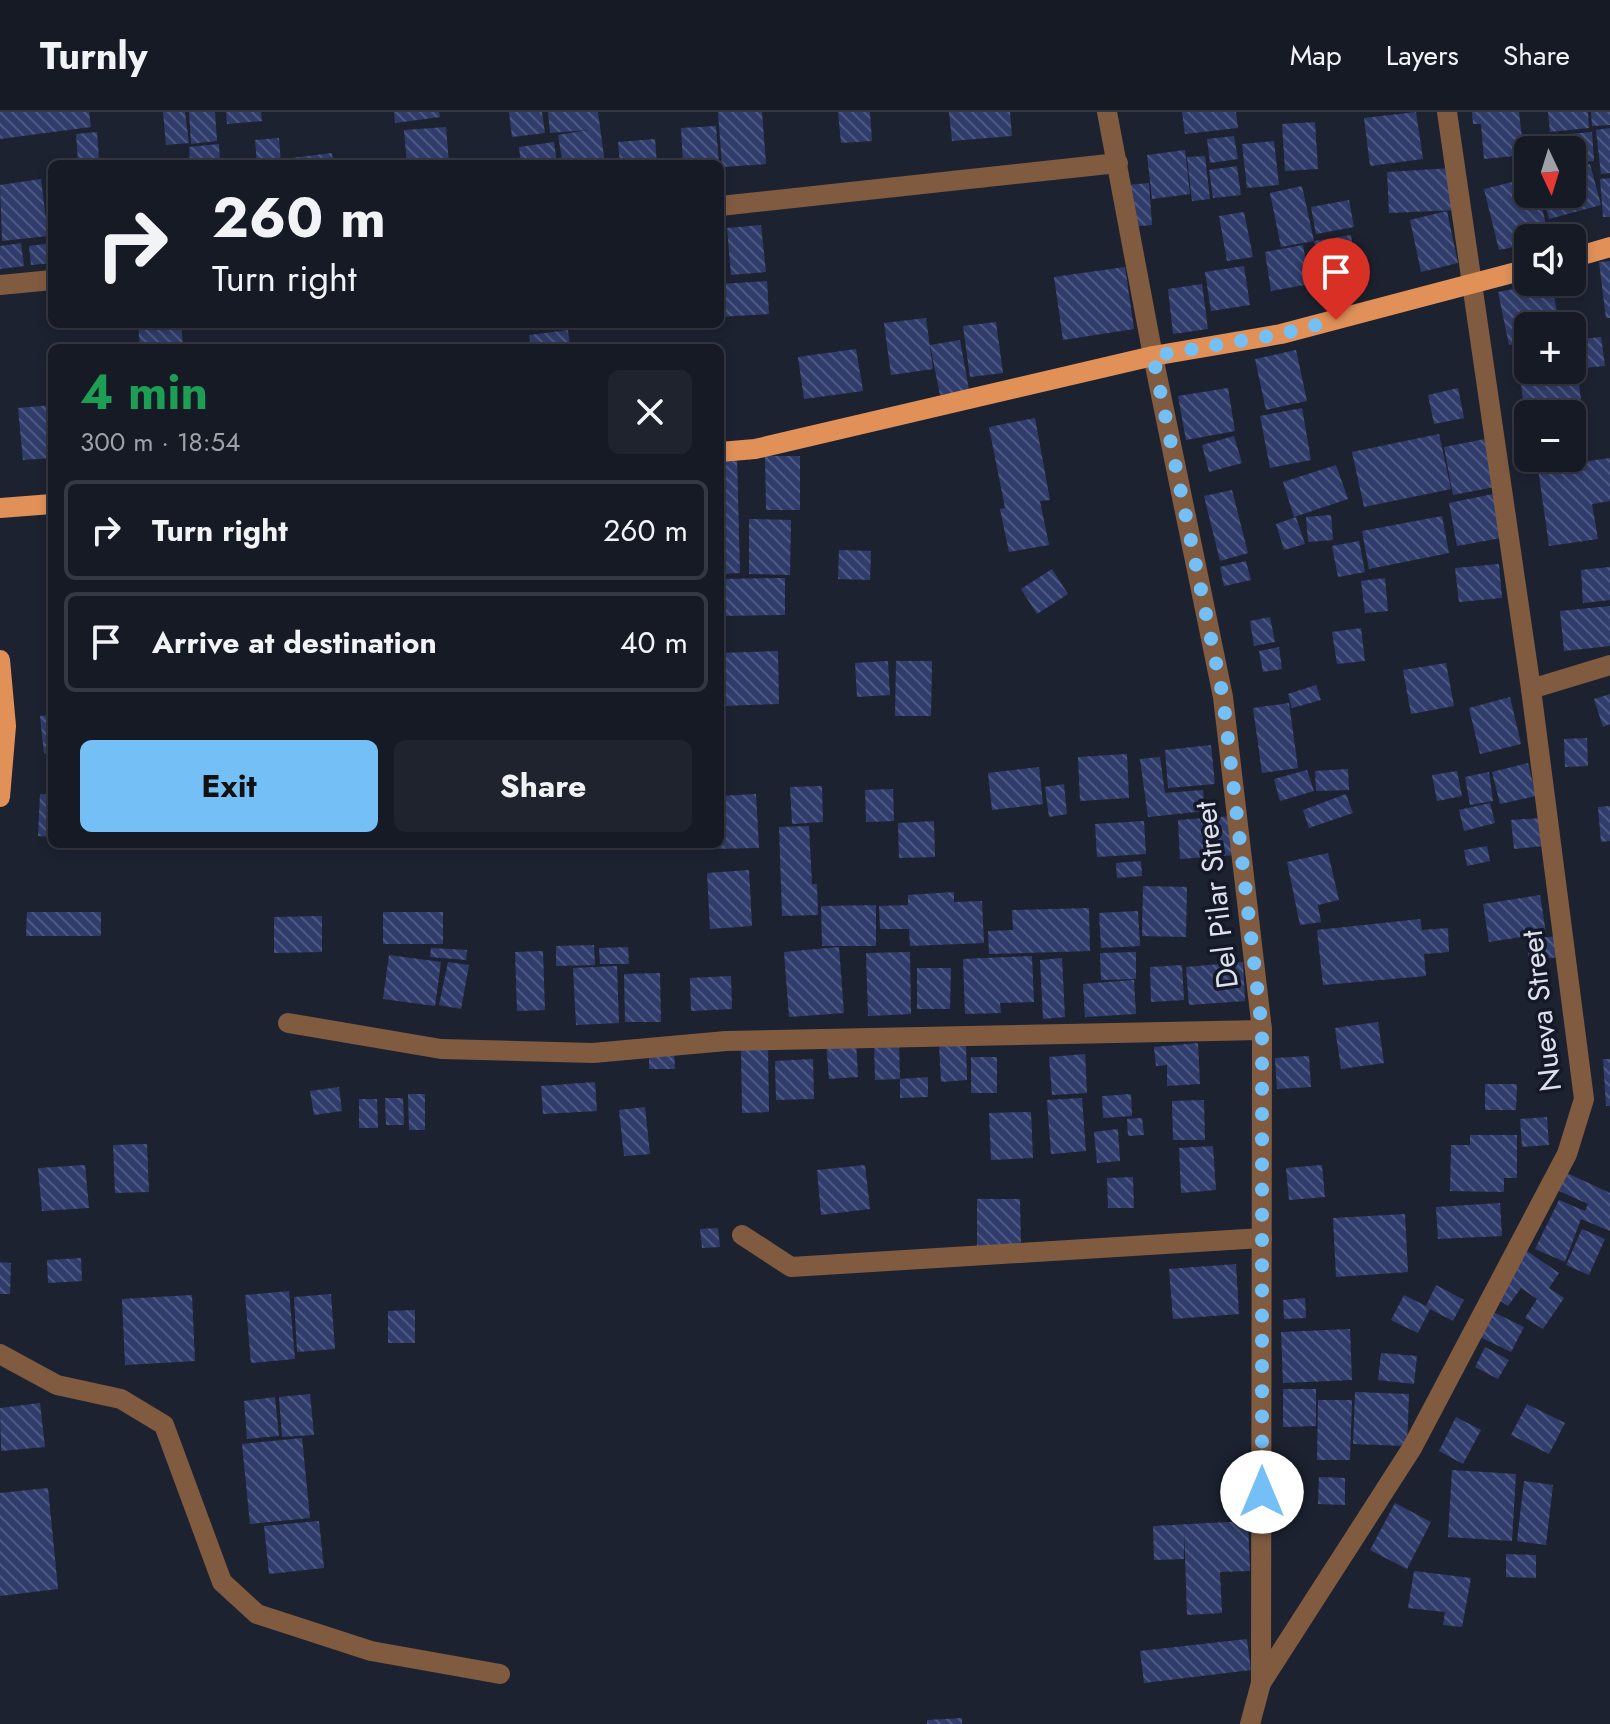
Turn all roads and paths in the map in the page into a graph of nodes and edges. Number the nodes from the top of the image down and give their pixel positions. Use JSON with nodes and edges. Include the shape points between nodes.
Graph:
{"nodes":[{"id":1,"x":1107,"y":112,"type":"edge"},
{"id":2,"x":1447,"y":112,"type":"edge"},
{"id":3,"x":1118,"y":163,"type":"junction"},
{"id":4,"x":724,"y":206,"type":"edge"},
{"id":5,"x":1610,"y":247,"type":"edge"},
{"id":6,"x":1586,"y":254,"type":"edge"},
{"id":7,"x":1514,"y":273,"type":"edge"},
{"id":8,"x":48,"y":280,"type":"edge"},
{"id":9,"x":0,"y":285,"type":"edge"},
{"id":10,"x":1472,"y":285,"type":"junction"},
{"id":11,"x":1153,"y":356,"type":"junction"},
{"id":12,"x":724,"y":452,"type":"edge"},
{"id":13,"x":48,"y":504,"type":"edge"},
{"id":14,"x":0,"y":508,"type":"edge"},
{"id":15,"x":0,"y":660,"type":"edge"},
{"id":16,"x":1610,"y":665,"type":"edge"},
{"id":17,"x":1531,"y":689,"type":"junction"},
{"id":18,"x":0,"y":797,"type":"edge"},
{"id":19,"x":288,"y":1023,"type":"dead end"},
{"id":20,"x":1262,"y":1030,"type":"junction"},
{"id":21,"x":742,"y":1235,"type":"dead end"},
{"id":22,"x":1262,"y":1238,"type":"junction"},
{"id":23,"x":0,"y":1354,"type":"edge"},
{"id":24,"x":500,"y":1674,"type":"dead end"},
{"id":25,"x":1261,"y":1683,"type":"junction"},
{"id":26,"x":1250,"y":1724,"type":"edge"}],
"edges":[{"from":1,"to":3,"type":"street","name":"Del Pilar Street"},
{"from":2,"to":10,"type":"street","name":"Nueva Street"},
{"from":3,"to":4,"type":"street"},
{"from":3,"to":11,"type":"street","name":"Del Pilar Street"},
{"from":5,"to":6,"type":"main road"},
{"from":7,"to":10,"type":"main road"},
{"from":8,"to":9,"type":"street"},
{"from":10,"to":11,"type":"main road","via":[[1281,334]]},
{"from":10,"to":17,"type":"street","name":"Nueva Street"},
{"from":11,"to":12,"type":"main road","via":[[770,446]]},
{"from":11,"to":20,"type":"street","name":"Del Pilar Street","via":[[1223,697]]},
{"from":13,"to":14,"type":"main road"},
{"from":15,"to":18,"type":"main road","via":[[6,726]]},
{"from":16,"to":17,"type":"street"},
{"from":17,"to":25,"type":"street","name":"Nueva Street","via":[[1584,1099],[1567,1154],[1412,1448]]},
{"from":19,"to":20,"type":"street","via":[[441,1049],[593,1053],[742,1040]]},
{"from":20,"to":22,"type":"street","name":"Del Pilar Street"},
{"from":21,"to":22,"type":"street","via":[[791,1267]]},
{"from":22,"to":25,"type":"street","name":"Del Pilar Street"},
{"from":23,"to":24,"type":"street","via":[[57,1385],[121,1399],[164,1425],[222,1582],[257,1614],[371,1651]]},
{"from":25,"to":26,"type":"street"}]}
